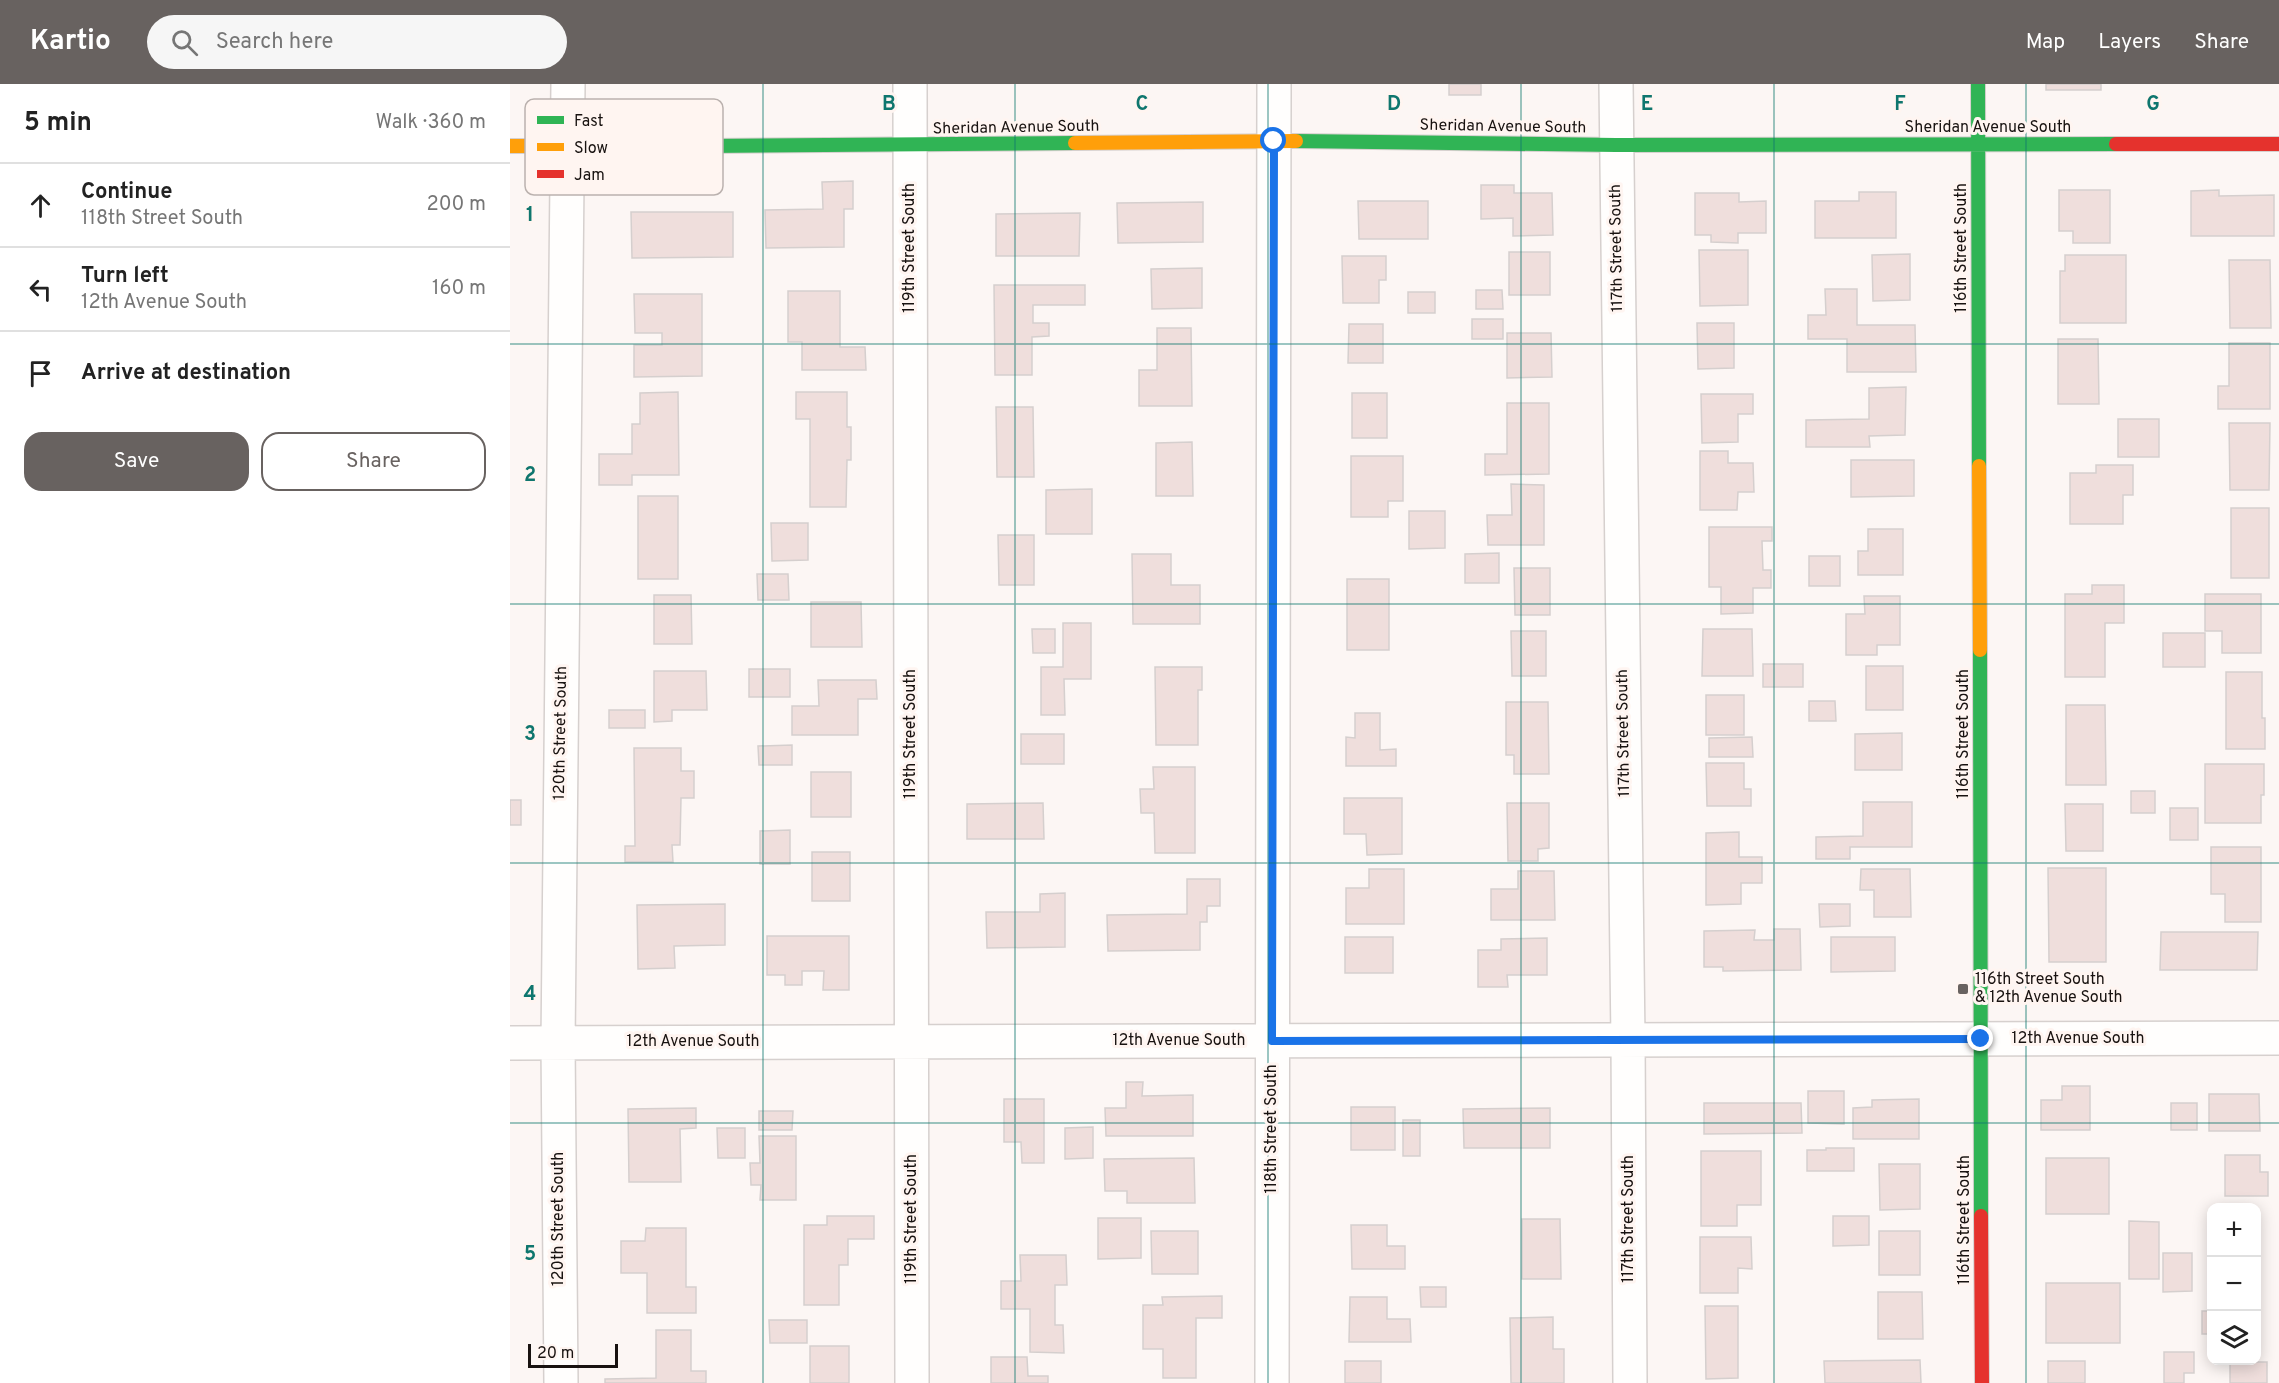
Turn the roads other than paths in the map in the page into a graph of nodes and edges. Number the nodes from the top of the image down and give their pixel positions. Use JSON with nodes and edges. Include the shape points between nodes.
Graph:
{"nodes":[{"id":1,"x":910,"y":84,"type":"edge"},
{"id":2,"x":1274,"y":84,"type":"edge"},
{"id":3,"x":1616,"y":84,"type":"edge"},
{"id":4,"x":1978,"y":84,"type":"edge"},
{"id":5,"x":1274,"y":141,"type":"junction"},
{"id":6,"x":2279,"y":144,"type":"edge"},
{"id":7,"x":910,"y":145,"type":"junction"},
{"id":8,"x":1616,"y":145,"type":"junction"},
{"id":9,"x":1978,"y":145,"type":"junction"},
{"id":10,"x":723,"y":146,"type":"edge"},
{"id":11,"x":567,"y":195,"type":"edge"},
{"id":12,"x":2279,"y":1038,"type":"edge"},
{"id":13,"x":1981,"y":1039,"type":"junction"},
{"id":14,"x":1628,"y":1040,"type":"junction"},
{"id":15,"x":1272,"y":1041,"type":"junction"},
{"id":16,"x":911,"y":1042,"type":"junction"},
{"id":17,"x":510,"y":1043,"type":"edge"},
{"id":18,"x":558,"y":1043,"type":"junction"},
{"id":19,"x":561,"y":1383,"type":"edge"},
{"id":20,"x":912,"y":1383,"type":"edge"},
{"id":21,"x":1272,"y":1383,"type":"edge"},
{"id":22,"x":1630,"y":1383,"type":"edge"},
{"id":23,"x":1982,"y":1383,"type":"edge"}],
"edges":[{"from":1,"to":7,"type":"street","name":"119th Street South"},
{"from":2,"to":5,"type":"street","name":"118th Street South"},
{"from":3,"to":8,"type":"street","name":"117th Street South"},
{"from":4,"to":9,"type":"street","name":"116th Street South"},
{"from":5,"to":7,"type":"street","name":"Sheridan Avenue South"},
{"from":5,"to":8,"type":"street","name":"Sheridan Avenue South"},
{"from":5,"to":15,"type":"street","name":"118th Street South"},
{"from":6,"to":9,"type":"street","name":"Sheridan Avenue South"},
{"from":7,"to":10,"type":"street","name":"Sheridan Avenue South"},
{"from":7,"to":16,"type":"street","name":"119th Street South"},
{"from":8,"to":9,"type":"street","name":"Sheridan Avenue South"},
{"from":8,"to":14,"type":"street","name":"117th Street South"},
{"from":9,"to":13,"type":"street","name":"116th Street South"},
{"from":11,"to":18,"type":"street","name":"120th Street South"},
{"from":12,"to":13,"type":"street","name":"12th Avenue South"},
{"from":13,"to":14,"type":"street","name":"12th Avenue South"},
{"from":13,"to":23,"type":"street","name":"116th Street South"},
{"from":14,"to":15,"type":"street","name":"12th Avenue South"},
{"from":14,"to":22,"type":"street","name":"117th Street South"},
{"from":15,"to":16,"type":"street","name":"12th Avenue South"},
{"from":15,"to":21,"type":"street","name":"118th Street South"},
{"from":16,"to":18,"type":"street","name":"12th Avenue South"},
{"from":16,"to":20,"type":"street","name":"119th Street South"},
{"from":17,"to":18,"type":"street","name":"12th Avenue South"},
{"from":18,"to":19,"type":"street","name":"120th Street South"}]}
